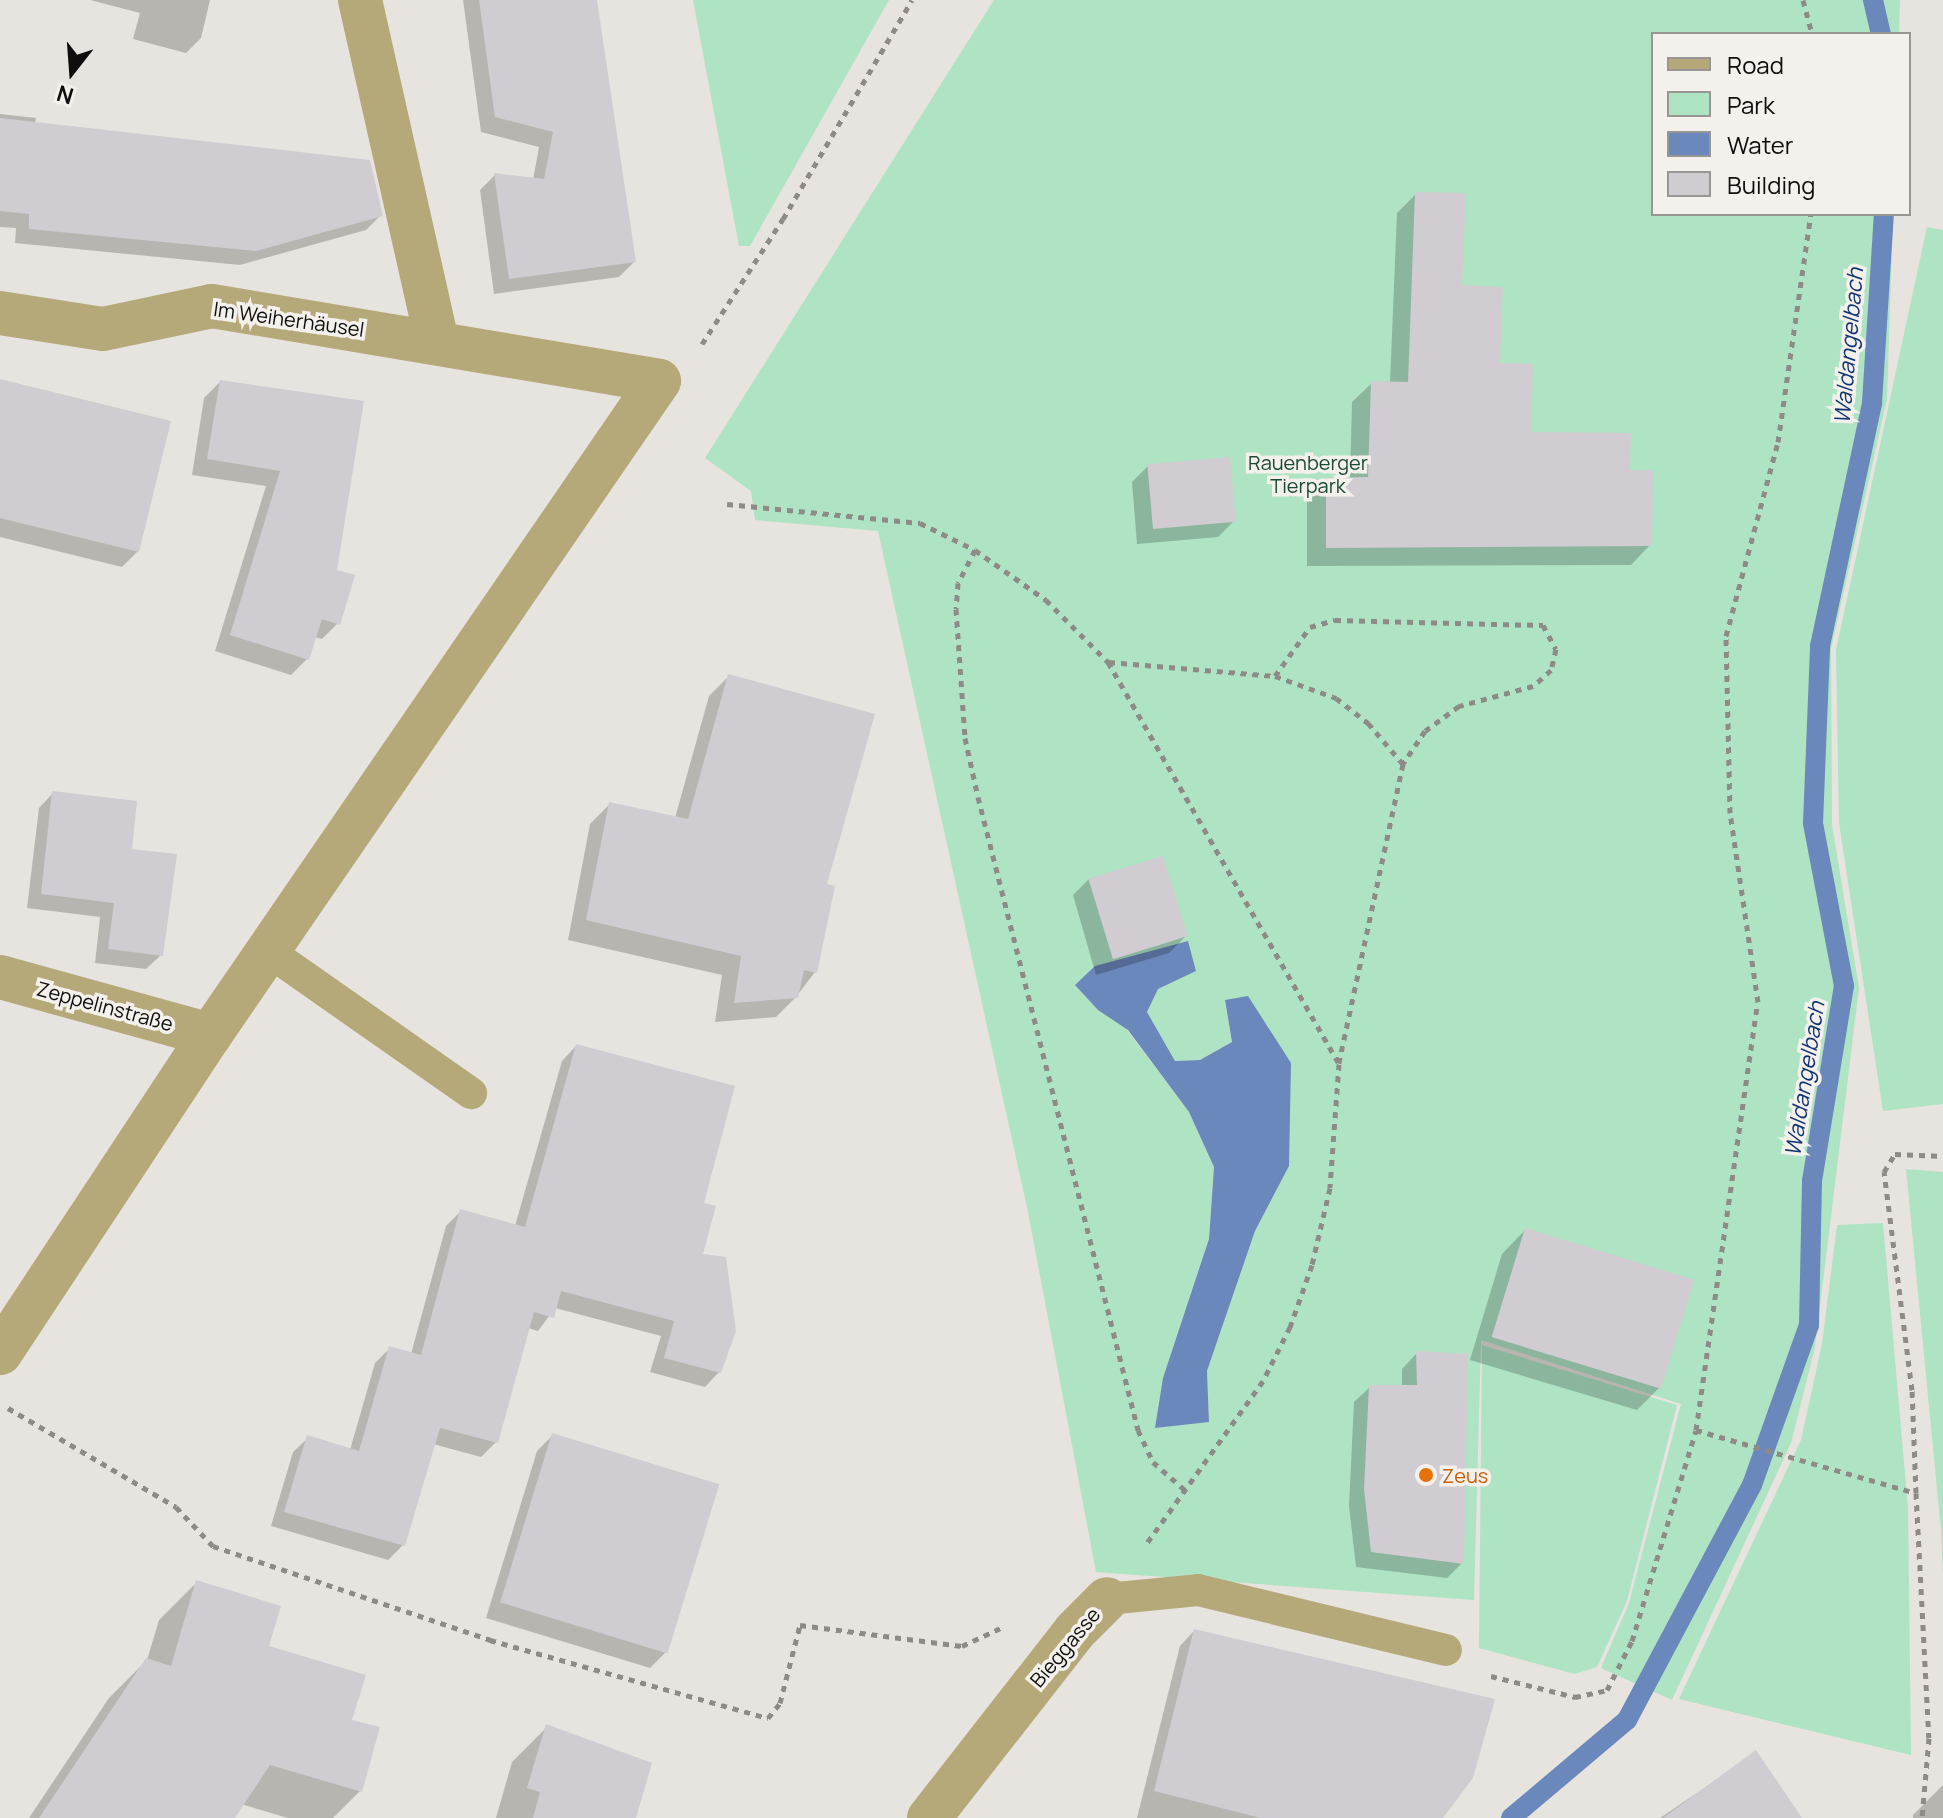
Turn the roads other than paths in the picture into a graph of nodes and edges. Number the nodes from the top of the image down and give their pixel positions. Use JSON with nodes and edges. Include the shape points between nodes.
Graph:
{"nodes":[{"id":1,"x":360,"y":0,"type":"edge"},
{"id":2,"x":0,"y":313,"type":"edge"},
{"id":3,"x":437,"y":342,"type":"junction"},
{"id":4,"x":268,"y":951,"type":"junction"},
{"id":5,"x":0,"y":977,"type":"edge"},
{"id":6,"x":210,"y":1035,"type":"junction"},
{"id":7,"x":471,"y":1093,"type":"dead end"},
{"id":8,"x":0,"y":1353,"type":"edge"},
{"id":9,"x":1107,"y":1599,"type":"joint"},
{"id":10,"x":1446,"y":1650,"type":"road end"},
{"id":11,"x":929,"y":1818,"type":"edge"}],
"edges":[{"from":1,"to":3,"type":"street"},
{"from":2,"to":3,"type":"street","name":"Im Weiherhäusel","via":[[103,329],[212,306]]},
{"from":3,"to":4,"type":"street","name":"Im Weiherhäusel","via":[[659,381]]},
{"from":4,"to":6,"type":"street"},
{"from":4,"to":7,"type":"lane"},
{"from":5,"to":6,"type":"street","name":"Zeppelinstraße"},
{"from":6,"to":8,"type":"street"},
{"from":9,"to":10,"type":"lane","name":"Bieggasse","via":[[1198,1590]]},
{"from":9,"to":11,"type":"street","name":"Bieggasse","via":[[1075,1631]]}]}
